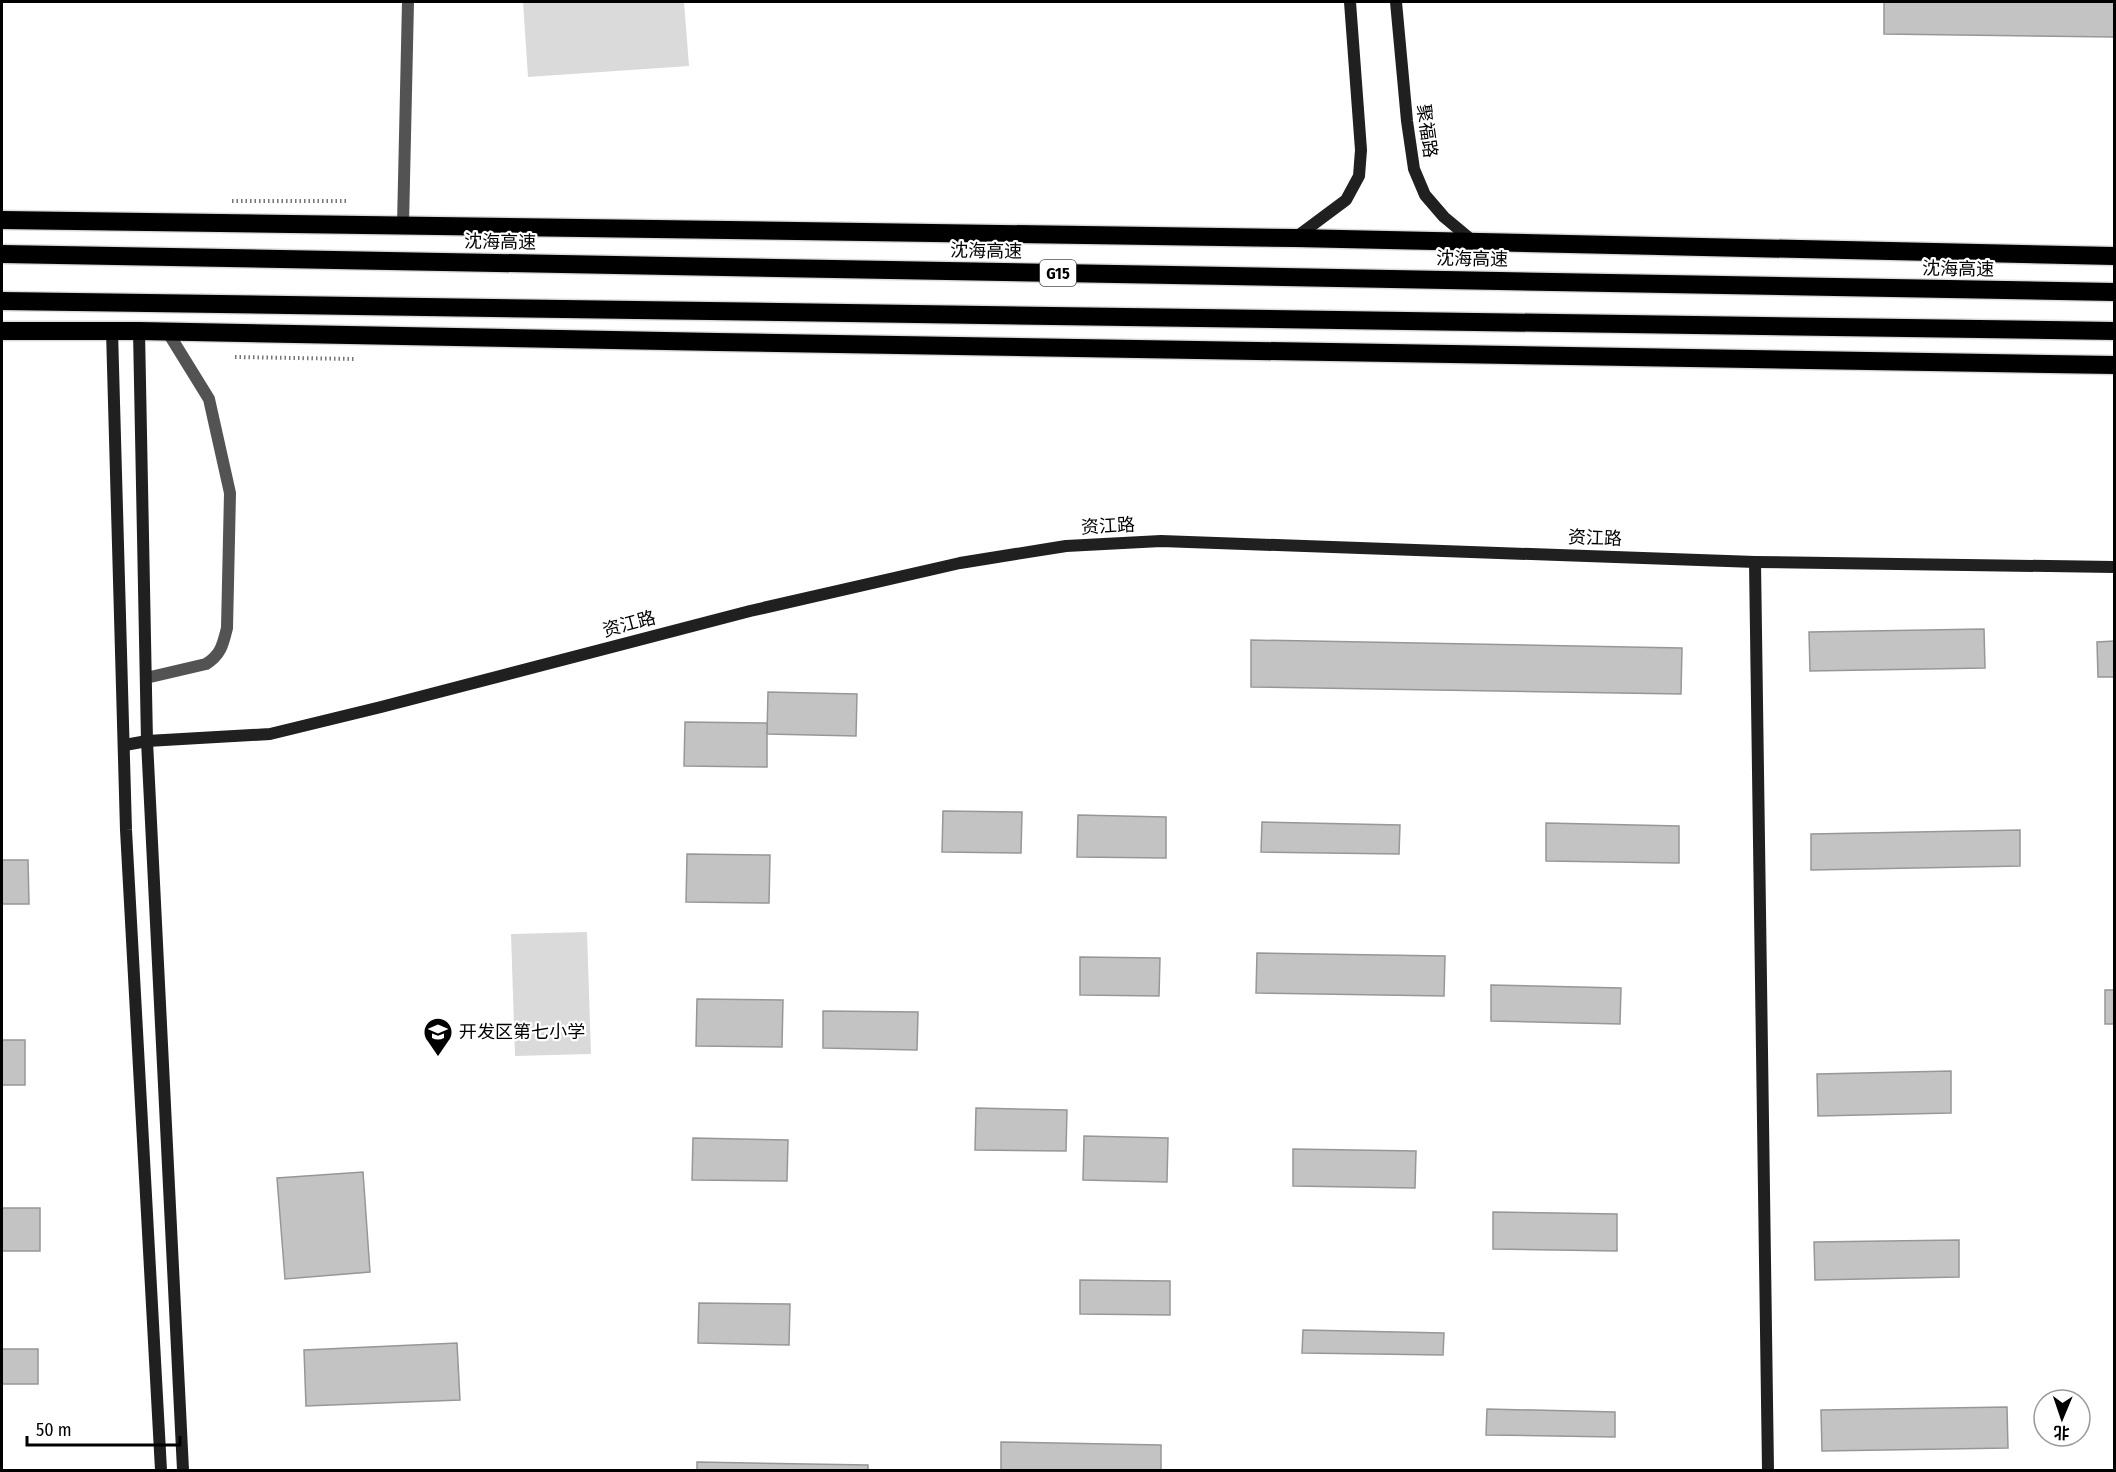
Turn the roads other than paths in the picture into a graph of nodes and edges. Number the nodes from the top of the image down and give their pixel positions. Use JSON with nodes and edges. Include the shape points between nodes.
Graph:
{"nodes":[{"id":1,"x":408,"y":2,"type":"edge"},
{"id":2,"x":1350,"y":2,"type":"edge"},
{"id":3,"x":1396,"y":2,"type":"edge"},
{"id":4,"x":2,"y":220,"type":"edge"},
{"id":5,"x":403,"y":225,"type":"junction"},
{"id":6,"x":1295,"y":238,"type":"junction"},
{"id":7,"x":1475,"y":243,"type":"junction"},
{"id":8,"x":2,"y":254,"type":"edge"},
{"id":9,"x":2115,"y":256,"type":"edge"},
{"id":10,"x":2115,"y":292,"type":"edge"},
{"id":11,"x":2,"y":301,"type":"edge"},
{"id":12,"x":2,"y":331,"type":"edge"},
{"id":13,"x":112,"y":331,"type":"junction"},
{"id":14,"x":139,"y":331,"type":"junction"},
{"id":15,"x":2115,"y":331,"type":"edge"},
{"id":16,"x":167,"y":332,"type":"junction"},
{"id":17,"x":2115,"y":365,"type":"edge"},
{"id":18,"x":1755,"y":562,"type":"junction"},
{"id":19,"x":2115,"y":567,"type":"edge"},
{"id":20,"x":146,"y":678,"type":"junction"},
{"id":21,"x":147,"y":741,"type":"junction"},
{"id":22,"x":125,"y":745,"type":"junction"},
{"id":23,"x":161,"y":1470,"type":"edge"},
{"id":24,"x":183,"y":1470,"type":"edge"},
{"id":25,"x":1768,"y":1470,"type":"edge"}],
"edges":[{"from":1,"to":5,"type":"street"},
{"from":2,"to":6,"type":"street","via":[[1361,150],[1359,176],[1346,200]]},
{"from":3,"to":7,"type":"street","name":"聚福路","via":[[1414,169],[1425,195]]},
{"from":4,"to":5,"type":"highway"},
{"from":5,"to":6,"type":"highway"},
{"from":6,"to":7,"type":"highway"},
{"from":7,"to":9,"type":"highway"},
{"from":8,"to":10,"type":"highway","name":"沈海高速","number":"G15"},
{"from":11,"to":15,"type":"highway"},
{"from":12,"to":13,"type":"highway"},
{"from":13,"to":14,"type":"highway"},
{"from":13,"to":22,"type":"street"},
{"from":14,"to":16,"type":"highway"},
{"from":14,"to":20,"type":"street"},
{"from":16,"to":17,"type":"highway"},
{"from":16,"to":20,"type":"street","via":[[209,399],[230,494],[227,628],[215,659]]},
{"from":18,"to":19,"type":"street","name":"资江路"},
{"from":18,"to":21,"type":"street","name":"资江路","via":[[1161,541],[1066,546],[960,563],[750,611],[270,734]]},
{"from":18,"to":25,"type":"street"},
{"from":20,"to":21,"type":"street"},
{"from":21,"to":22,"type":"street","name":"资江路"},
{"from":21,"to":24,"type":"street"},
{"from":22,"to":23,"type":"street"}]}
